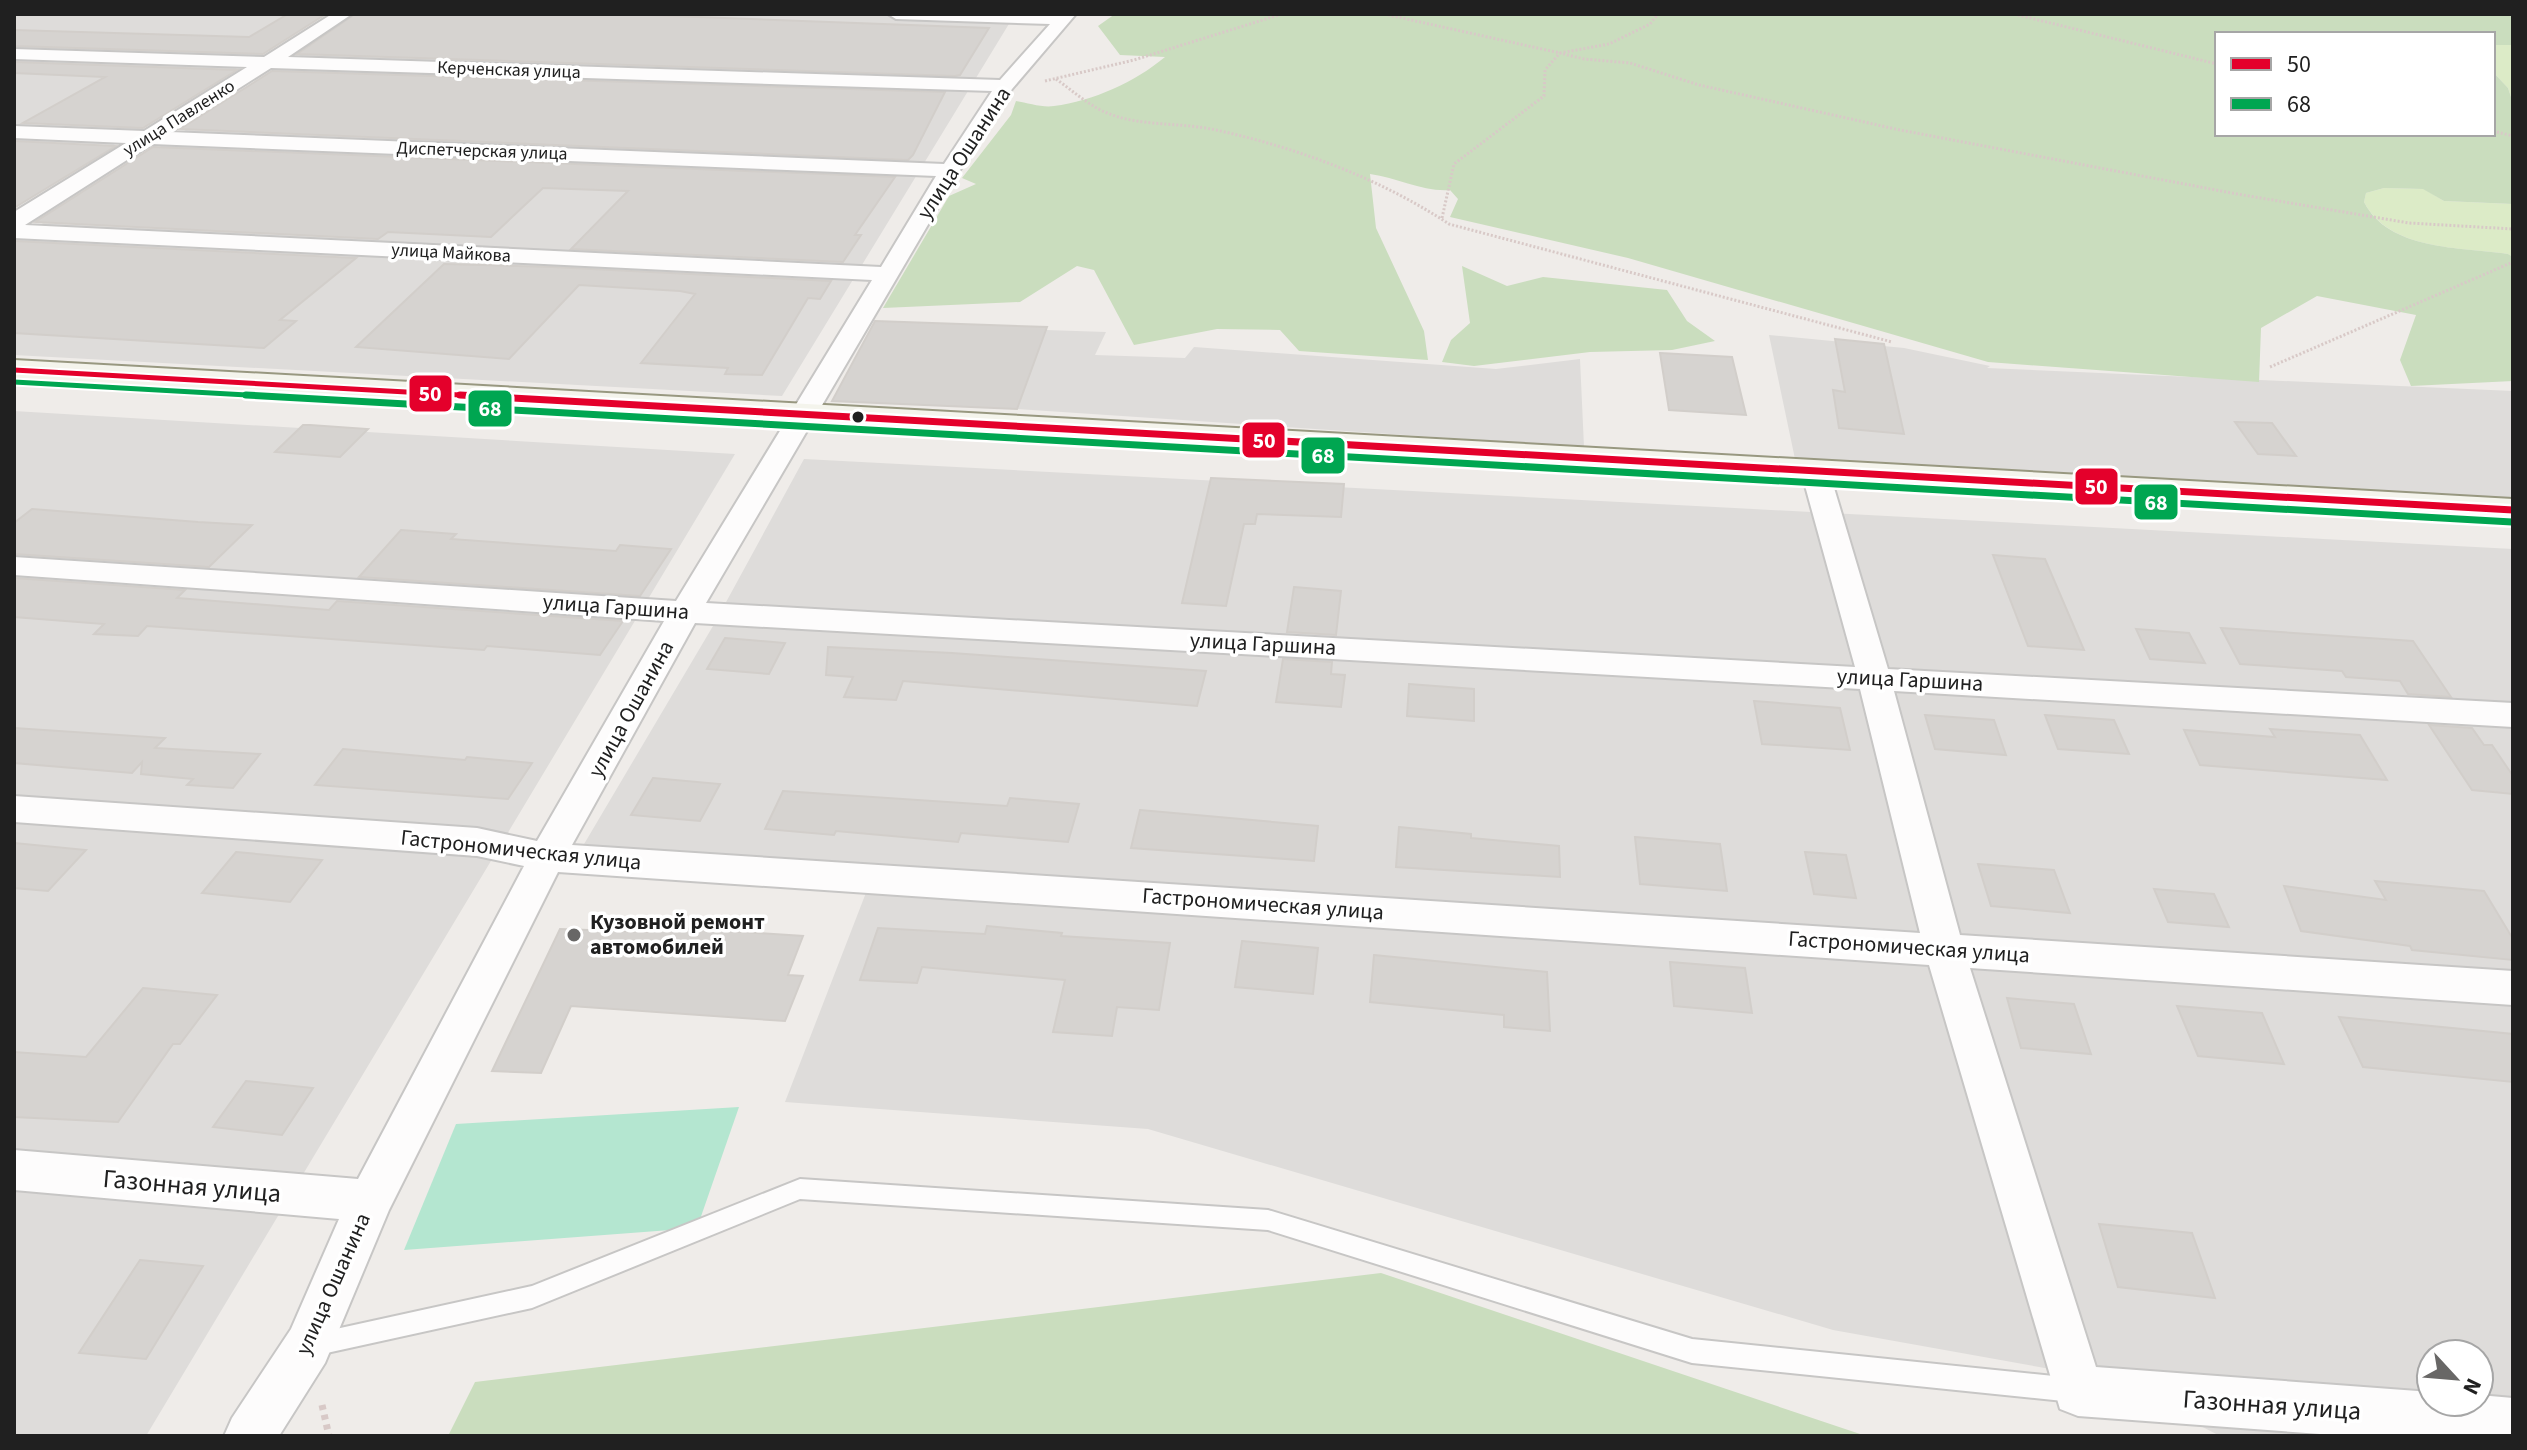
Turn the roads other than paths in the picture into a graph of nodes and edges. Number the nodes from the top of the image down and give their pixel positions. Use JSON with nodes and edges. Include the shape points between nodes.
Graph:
{"nodes":[{"id":1,"x":344,"y":14,"type":"edge"},
{"id":2,"x":896,"y":14,"type":"edge"},
{"id":3,"x":1065,"y":16,"type":"edge"},
{"id":4,"x":14,"y":54,"type":"edge"},
{"id":5,"x":267,"y":62,"type":"junction"},
{"id":6,"x":1005,"y":86,"type":"junction"},
{"id":7,"x":14,"y":132,"type":"edge"},
{"id":8,"x":149,"y":137,"type":"junction"},
{"id":9,"x":950,"y":170,"type":"junction"},
{"id":10,"x":14,"y":222,"type":"edge"},
{"id":11,"x":14,"y":231,"type":"edge"},
{"id":12,"x":889,"y":274,"type":"junction"},
{"id":13,"x":14,"y":370,"type":"edge"},
{"id":14,"x":803,"y":413,"type":"junction"},
{"id":15,"x":1815,"y":471,"type":"junction"},
{"id":16,"x":2513,"y":510,"type":"edge"},
{"id":17,"x":14,"y":566,"type":"edge"},
{"id":18,"x":685,"y":612,"type":"junction"},
{"id":19,"x":1874,"y":678,"type":"junction"},
{"id":20,"x":2513,"y":715,"type":"edge"},
{"id":21,"x":14,"y":809,"type":"edge"},
{"id":22,"x":547,"y":857,"type":"junction"},
{"id":23,"x":1944,"y":949,"type":"junction"},
{"id":24,"x":2513,"y":988,"type":"edge"},
{"id":25,"x":14,"y":1170,"type":"edge"},
{"id":26,"x":370,"y":1201,"type":"junction"},
{"id":27,"x":308,"y":1346,"type":"junction"},
{"id":28,"x":2078,"y":1391,"type":"junction"},
{"id":29,"x":2513,"y":1423,"type":"edge"},
{"id":30,"x":250,"y":1436,"type":"edge"}],
"edges":[{"from":1,"to":5,"type":"street","name":"улица Павленко"},
{"from":2,"to":3,"type":"street"},
{"from":3,"to":6,"type":"street","name":"улица Ошанина"},
{"from":4,"to":5,"type":"street","name":"Керченская улица"},
{"from":5,"to":6,"type":"street","name":"Керченская улица"},
{"from":5,"to":8,"type":"street","name":"улица Павленко"},
{"from":6,"to":9,"type":"street","name":"улица Ошанина"},
{"from":7,"to":8,"type":"street","name":"Диспетчерская улица"},
{"from":8,"to":9,"type":"street","name":"Диспетчерская улица"},
{"from":8,"to":10,"type":"street","name":"улица Павленко"},
{"from":9,"to":12,"type":"street","name":"улица Ошанина"},
{"from":11,"to":12,"type":"street","name":"улица Майкова"},
{"from":12,"to":14,"type":"street","name":"улица Ошанина"},
{"from":13,"to":14,"type":"street"},
{"from":14,"to":15,"type":"street"},
{"from":14,"to":18,"type":"street","name":"улица Ошанина"},
{"from":15,"to":16,"type":"street"},
{"from":15,"to":19,"type":"street"},
{"from":17,"to":18,"type":"street","name":"улица Гаршина"},
{"from":18,"to":19,"type":"street","name":"улица Гаршина"},
{"from":18,"to":22,"type":"street","name":"улица Ошанина"},
{"from":19,"to":20,"type":"street","name":"улица Гаршина"},
{"from":19,"to":23,"type":"street"},
{"from":21,"to":22,"type":"street","name":"Гастрономическая улица","via":[[477,842]]},
{"from":22,"to":23,"type":"street","name":"Гастрономическая улица"},
{"from":22,"to":26,"type":"street","name":"улица Ошанина"},
{"from":23,"to":24,"type":"street","name":"Гастрономическая улица"},
{"from":23,"to":28,"type":"street"},
{"from":25,"to":26,"type":"street","name":"Газонная улица"},
{"from":26,"to":27,"type":"street","name":"улица Ошанина"},
{"from":27,"to":28,"type":"lane","via":[[532,1297],[800,1189],[1268,1220],[1692,1351]]},
{"from":27,"to":30,"type":"street","name":"улица Ошанина"},
{"from":28,"to":29,"type":"street","name":"Газонная улица"}]}
